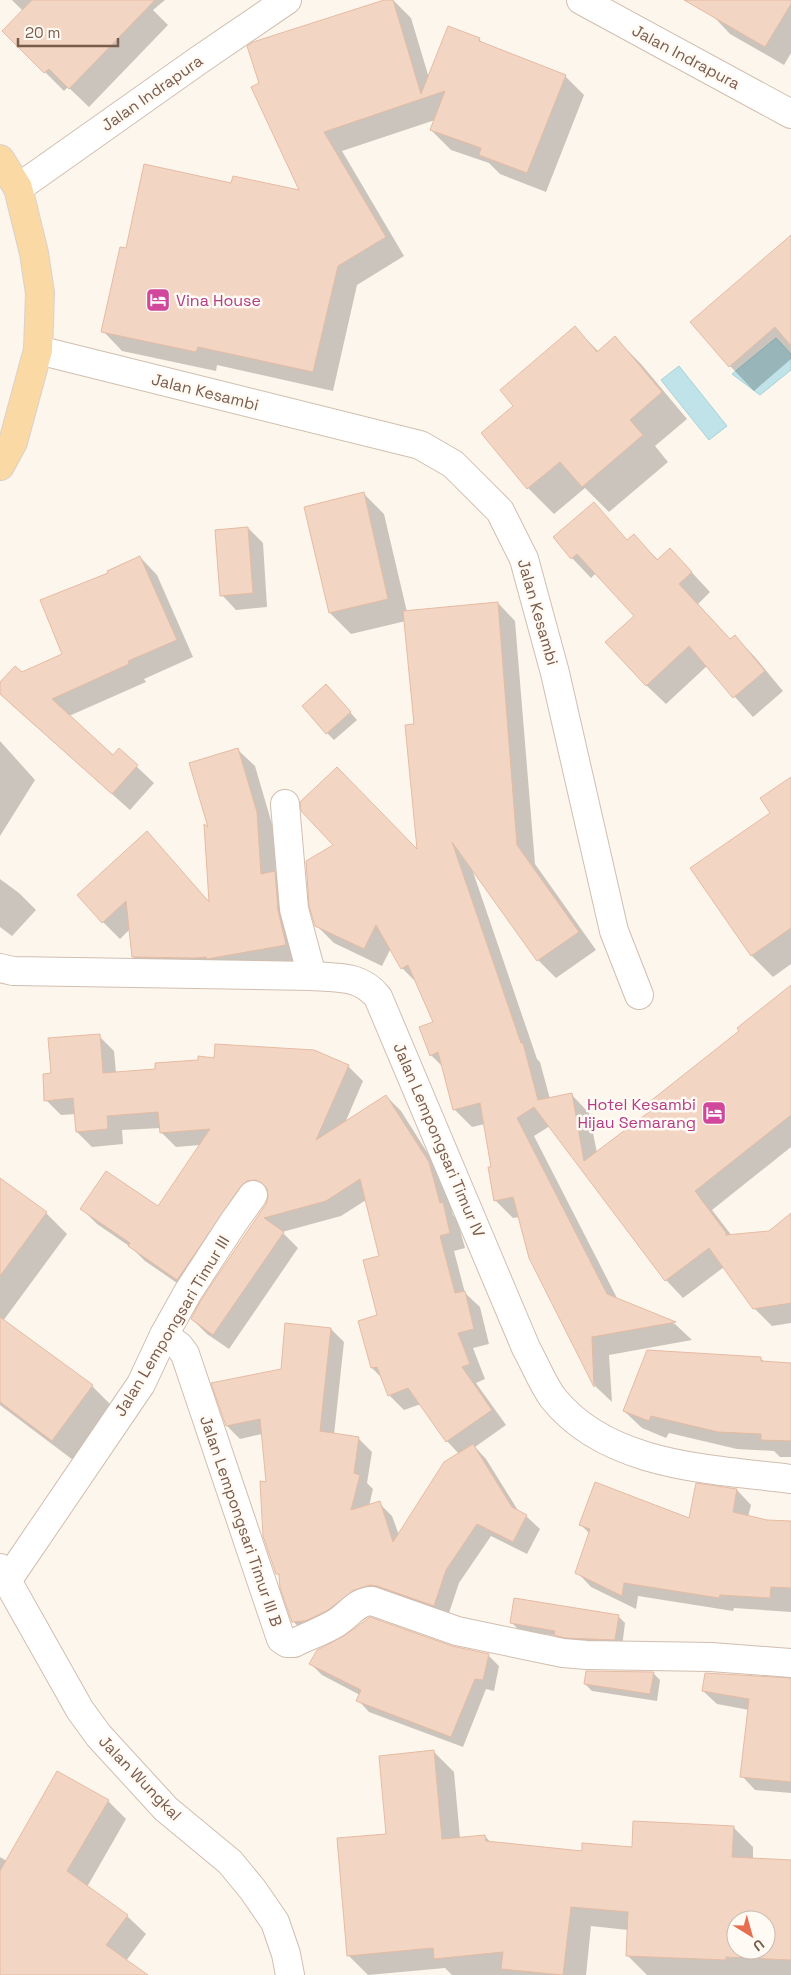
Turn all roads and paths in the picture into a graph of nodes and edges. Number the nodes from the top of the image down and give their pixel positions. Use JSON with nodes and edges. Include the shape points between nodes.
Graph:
{"nodes":[{"id":1,"x":287,"y":0,"type":"edge"},
{"id":2,"x":581,"y":0,"type":"edge"},
{"id":3,"x":791,"y":114,"type":"edge"},
{"id":4,"x":0,"y":159,"type":"edge"},
{"id":5,"x":18,"y":188,"type":"junction"},
{"id":6,"x":38,"y":350,"type":"junction"},
{"id":7,"x":0,"y":466,"type":"edge"},
{"id":8,"x":285,"y":804,"type":"dead end"},
{"id":9,"x":0,"y":968,"type":"edge"},
{"id":10,"x":312,"y":976,"type":"junction"},
{"id":11,"x":639,"y":995,"type":"dead end"},
{"id":12,"x":253,"y":1195,"type":"dead end"},
{"id":13,"x":164,"y":1335,"type":"junction"},
{"id":14,"x":791,"y":1479,"type":"edge"},
{"id":15,"x":4,"y":1575,"type":"edge"},
{"id":16,"x":791,"y":1663,"type":"edge"},
{"id":17,"x":290,"y":1975,"type":"edge"}],
"edges":[{"from":1,"to":5,"type":"street","name":"Jalan Indrapura"},
{"from":2,"to":3,"type":"street","name":"Jalan Indrapura"},
{"from":4,"to":5,"type":"main road"},
{"from":5,"to":6,"type":"main road","via":[[40,293]]},
{"from":6,"to":7,"type":"main road","via":[[13,442]]},
{"from":6,"to":11,"type":"street","name":"Jalan Kesambi","via":[[420,445],[453,464],[500,511],[524,558],[555,672],[609,913]]},
{"from":8,"to":10,"type":"street","via":[[294,909]]},
{"from":9,"to":10,"type":"street","name":"Jalan Lempongsari Timur IV","via":[[13,971]]},
{"from":10,"to":14,"type":"street","name":"Jalan Lempongsari Timur IV","via":[[358,980],[369,986],[378,997],[526,1348],[554,1398],[597,1436],[626,1451],[694,1467]]},
{"from":12,"to":13,"type":"street","name":"Jalan Lempongsari Timur III","via":[[188,1292]]},
{"from":13,"to":15,"type":"street","name":"Jalan Lempongsari Timur III","via":[[140,1384]]},
{"from":13,"to":16,"type":"street","name":"Jalan Lempongsari Timur III B","via":[[185,1354],[281,1639],[287,1643],[294,1643],[337,1622],[359,1604],[372,1601],[457,1631],[563,1652]]},
{"from":15,"to":17,"type":"street","name":"Jalan Wungkal","via":[[80,1710],[99,1736],[166,1809],[230,1862],[253,1890],[275,1922]]}]}
